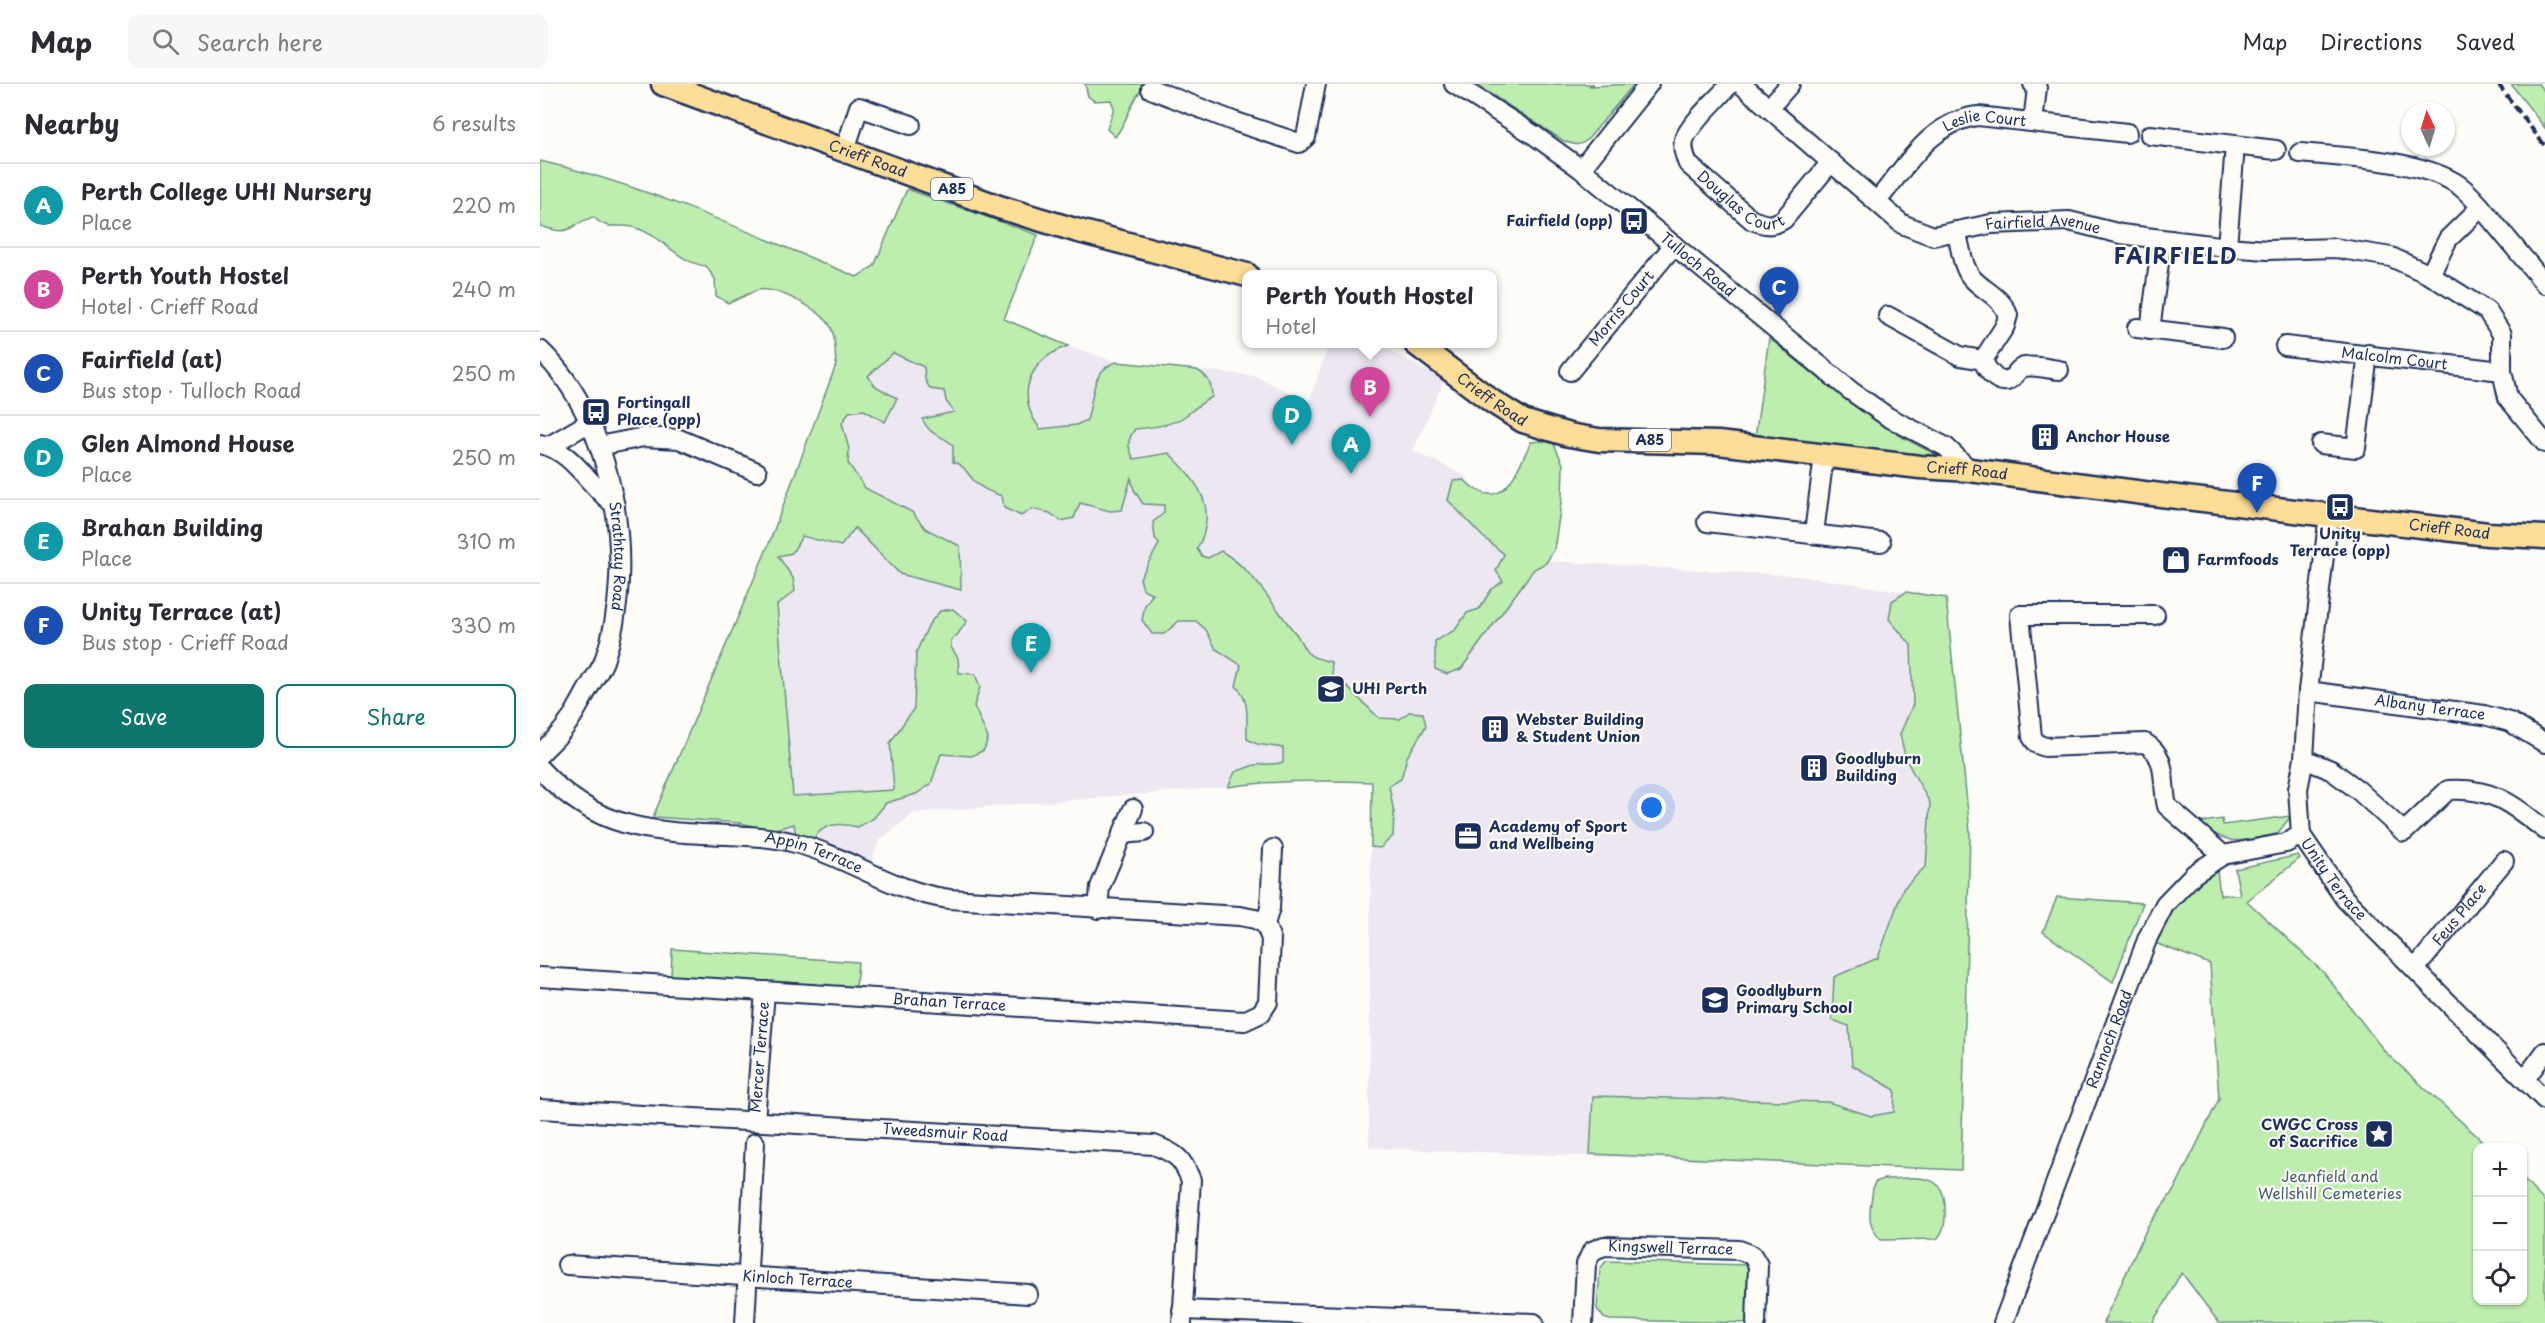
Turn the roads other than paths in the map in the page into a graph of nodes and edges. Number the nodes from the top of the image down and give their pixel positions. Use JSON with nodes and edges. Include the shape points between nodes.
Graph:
{"nodes":[{"id":1,"x":663,"y":84,"type":"edge"},
{"id":2,"x":1316,"y":84,"type":"edge"},
{"id":3,"x":1454,"y":84,"type":"edge"},
{"id":4,"x":1649,"y":84,"type":"edge"},
{"id":5,"x":1730,"y":84,"type":"edge"},
{"id":6,"x":1741,"y":84,"type":"edge"},
{"id":7,"x":1790,"y":84,"type":"edge"},
{"id":8,"x":2033,"y":84,"type":"edge"},
{"id":9,"x":1151,"y":89,"type":"dead end"},
{"id":10,"x":1769,"y":108,"type":"junction"},
{"id":11,"x":2033,"y":122,"type":"junction"},
{"id":12,"x":911,"y":125,"type":"dead end"},
{"id":13,"x":2127,"y":133,"type":"dead end"},
{"id":14,"x":2150,"y":135,"type":"dead end"},
{"id":15,"x":2235,"y":146,"type":"junction"},
{"id":16,"x":845,"y":150,"type":"junction"},
{"id":17,"x":2276,"y":150,"type":"dead end"},
{"id":18,"x":2300,"y":153,"type":"dead end"},
{"id":19,"x":1832,"y":162,"type":"junction"},
{"id":20,"x":1581,"y":169,"type":"junction"},
{"id":21,"x":1877,"y":201,"type":"junction"},
{"id":22,"x":2481,"y":207,"type":"junction"},
{"id":23,"x":1956,"y":231,"type":"junction"},
{"id":24,"x":2162,"y":240,"type":"junction"},
{"id":25,"x":1674,"y":245,"type":"junction"},
{"id":26,"x":2227,"y":247,"type":"junction"},
{"id":27,"x":1242,"y":274,"type":"edge"},
{"id":28,"x":2430,"y":275,"type":"junction"},
{"id":29,"x":2545,"y":284,"type":"edge"},
{"id":30,"x":1888,"y":316,"type":"dead end"},
{"id":31,"x":2223,"y":338,"type":"dead end"},
{"id":32,"x":2285,"y":346,"type":"dead end"},
{"id":33,"x":1421,"y":348,"type":"edge"},
{"id":34,"x":540,"y":350,"type":"edge"},
{"id":35,"x":2368,"y":354,"type":"junction"},
{"id":36,"x":1983,"y":360,"type":"junction"},
{"id":37,"x":2059,"y":370,"type":"dead end"},
{"id":38,"x":1570,"y":371,"type":"dead end"},
{"id":39,"x":2502,"y":371,"type":"junction"},
{"id":40,"x":590,"y":422,"type":"junction"},
{"id":41,"x":2545,"y":442,"type":"edge"},
{"id":42,"x":2321,"y":444,"type":"dead end"},
{"id":43,"x":544,"y":445,"type":"edge"},
{"id":44,"x":599,"y":446,"type":"junction"},
{"id":45,"x":1824,"y":456,"type":"junction"},
{"id":46,"x":1970,"y":470,"type":"junction"},
{"id":47,"x":757,"y":472,"type":"dead end"},
{"id":48,"x":615,"y":505,"type":"junction"},
{"id":49,"x":2329,"y":514,"type":"junction"},
{"id":50,"x":1707,"y":522,"type":"dead end"},
{"id":51,"x":1814,"y":534,"type":"junction"},
{"id":52,"x":2545,"y":537,"type":"edge"},
{"id":53,"x":1881,"y":542,"type":"dead end"},
{"id":54,"x":2155,"y":615,"type":"dead end"},
{"id":55,"x":2308,"y":691,"type":"junction"},
{"id":56,"x":2545,"y":743,"type":"edge"},
{"id":57,"x":540,"y":754,"type":"edge"},
{"id":58,"x":2304,"y":759,"type":"junction"},
{"id":59,"x":540,"y":770,"type":"edge"},
{"id":60,"x":1133,"y":809,"type":"dead end"},
{"id":61,"x":2545,"y":830,"type":"edge"},
{"id":62,"x":1144,"y":832,"type":"dead end"},
{"id":63,"x":1122,"y":834,"type":"junction"},
{"id":64,"x":2301,"y":835,"type":"junction"},
{"id":65,"x":1274,"y":849,"type":"dead end"},
{"id":66,"x":2223,"y":855,"type":"junction"},
{"id":67,"x":2504,"y":861,"type":"dead end"},
{"id":68,"x":1098,"y":909,"type":"junction"},
{"id":69,"x":1265,"y":924,"type":"junction"},
{"id":70,"x":2415,"y":969,"type":"junction"},
{"id":71,"x":540,"y":977,"type":"edge"},
{"id":72,"x":765,"y":991,"type":"junction"},
{"id":73,"x":2545,"y":1052,"type":"edge"},
{"id":74,"x":2525,"y":1079,"type":"junction"},
{"id":75,"x":2545,"y":1100,"type":"edge"},
{"id":76,"x":540,"y":1109,"type":"edge"},
{"id":77,"x":755,"y":1121,"type":"junction"},
{"id":78,"x":755,"y":1143,"type":"dead end"},
{"id":79,"x":567,"y":1265,"type":"dead end"},
{"id":80,"x":747,"y":1275,"type":"junction"},
{"id":81,"x":1028,"y":1294,"type":"dead end"},
{"id":82,"x":1182,"y":1317,"type":"edge"},
{"id":83,"x":1365,"y":1321,"type":"edge"},
{"id":84,"x":745,"y":1323,"type":"edge"},
{"id":85,"x":1534,"y":1323,"type":"edge"},
{"id":86,"x":1583,"y":1323,"type":"edge"},
{"id":87,"x":1756,"y":1323,"type":"edge"},
{"id":88,"x":2003,"y":1323,"type":"edge"}],
"edges":[{"from":1,"to":16,"type":"main road","name":"Crieff Road","number":"A85"},
{"from":2,"to":9,"type":"street","via":[[1306,137],[1299,143]]},
{"from":3,"to":20,"type":"street","name":"Tulloch Road"},
{"from":4,"to":20,"type":"street"},
{"from":5,"to":19,"type":"street","name":"Douglas Court","via":[[1689,132],[1683,142],[1684,153],[1688,164],[1752,220],[1775,225],[1784,219]]},
{"from":6,"to":10,"type":"street","name":"Fairfield Avenue"},
{"from":7,"to":10,"type":"street"},
{"from":8,"to":11,"type":"street","via":[[2037,88]]},
{"from":10,"to":19,"type":"street","name":"Fairfield Avenue"},
{"from":11,"to":13,"type":"street","name":"Leslie Court"},
{"from":11,"to":21,"type":"street","name":"Leslie Court","via":[[1978,117],[1952,123],[1930,139]]},
{"from":12,"to":16,"type":"street","via":[[859,107]]},
{"from":14,"to":15,"type":"street"},
{"from":15,"to":17,"type":"street"},
{"from":15,"to":26,"type":"street"},
{"from":16,"to":27,"type":"main road","name":"Crieff Road","number":"A85","via":[[1047,222]]},
{"from":18,"to":22,"type":"street","via":[[2429,171],[2456,183]]},
{"from":19,"to":21,"type":"street","name":"Fairfield Avenue"},
{"from":20,"to":25,"type":"street","name":"Tulloch Road"},
{"from":21,"to":23,"type":"street","name":"Fairfield Avenue","via":[[1902,224],[1934,236]]},
{"from":22,"to":28,"type":"street","via":[[2448,239]]},
{"from":22,"to":29,"type":"street"},
{"from":23,"to":24,"type":"street","name":"Fairfield Avenue","via":[[1991,224],[2069,221]]},
{"from":23,"to":36,"type":"street","via":[[1968,272],[1978,285],[2003,303],[2008,315]]},
{"from":24,"to":26,"type":"street","name":"Fairfield Avenue"},
{"from":24,"to":31,"type":"street","via":[[2144,329]]},
{"from":25,"to":38,"type":"street","name":"Morris Court"},
{"from":25,"to":46,"type":"street","name":"Tulloch Road","via":[[1851,391],[1888,417],[1946,447]]},
{"from":26,"to":28,"type":"street","name":"Fairfield Avenue","via":[[2335,248],[2391,257]]},
{"from":28,"to":39,"type":"street","name":"Fairfield Avenue","via":[[2487,311],[2502,333]]},
{"from":30,"to":36,"type":"street","via":[[1960,356]]},
{"from":32,"to":35,"type":"street","name":"Malcolm Court"},
{"from":33,"to":45,"type":"main road","name":"Crieff Road","number":"A85","via":[[1493,402],[1523,421],[1549,431],[1599,440],[1688,440]]},
{"from":34,"to":40,"type":"street","name":"Strathtay Road"},
{"from":35,"to":39,"type":"street","name":"Malcolm Court"},
{"from":35,"to":42,"type":"street","via":[[2356,448]]},
{"from":36,"to":37,"type":"street","via":[[1992,374],[2004,380],[2024,367]]},
{"from":39,"to":41,"type":"street","name":"Fairfield Avenue","via":[[2508,398]]},
{"from":40,"to":43,"type":"street"},
{"from":40,"to":44,"type":"street","name":"Strathtay Road"},
{"from":43,"to":48,"type":"street","via":[[576,464]]},
{"from":44,"to":47,"type":"street","via":[[644,437],[679,439]]},
{"from":44,"to":48,"type":"street","name":"Strathtay Road"},
{"from":45,"to":46,"type":"main road","name":"Crieff Road","number":"A85"},
{"from":45,"to":51,"type":"street"},
{"from":46,"to":49,"type":"main road","name":"Crieff Road","number":"A85"},
{"from":48,"to":57,"type":"street","name":"Strathtay Road","via":[[617,611],[604,663],[565,727]]},
{"from":49,"to":52,"type":"main road","name":"Crieff Road","number":"A85","via":[[2488,534]]},
{"from":49,"to":55,"type":"street","name":"Unity Terrace"},
{"from":50,"to":51,"type":"street"},
{"from":51,"to":53,"type":"street"},
{"from":54,"to":66,"type":"street","via":[[2020,615],[2031,736],[2045,747],[2145,743],[2155,749],[2161,759],[2167,806]]},
{"from":55,"to":56,"type":"street","name":"Albany Terrace","via":[[2484,715],[2510,722]]},
{"from":55,"to":58,"type":"street","name":"Unity Terrace"},
{"from":58,"to":61,"type":"street","via":[[2331,770],[2404,832],[2448,790],[2471,788],[2498,796]]},
{"from":58,"to":64,"type":"street","name":"Unity Terrace","via":[[2298,789]]},
{"from":59,"to":68,"type":"street","name":"Appin Terrace","via":[[586,808],[634,827],[788,841],[930,897]]},
{"from":60,"to":63,"type":"street"},
{"from":62,"to":63,"type":"street"},
{"from":63,"to":68,"type":"street","via":[[1100,887]]},
{"from":64,"to":66,"type":"street","name":"Rannoch Road","via":[[2286,843]]},
{"from":64,"to":70,"type":"street","name":"Unity Terrace","via":[[2346,899]]},
{"from":65,"to":69,"type":"street","via":[[1270,908]]},
{"from":66,"to":88,"type":"street","name":"Rannoch Road","via":[[2194,874],[2165,904],[2148,937]]},
{"from":67,"to":70,"type":"street","name":"Feus Place"},
{"from":68,"to":69,"type":"street","name":"Appin Terrace","via":[[1240,916]]},
{"from":69,"to":72,"type":"street","name":"Brahan Terrace","via":[[1271,939],[1268,1002],[1261,1013],[1244,1021]]},
{"from":70,"to":74,"type":"street","name":"Unity Terrace"},
{"from":71,"to":72,"type":"street","name":"Brahan Terrace"},
{"from":72,"to":77,"type":"street","name":"Mercer Terrace"},
{"from":73,"to":74,"type":"street"},
{"from":74,"to":75,"type":"street","name":"Unity Terrace"},
{"from":76,"to":77,"type":"street","name":"Tweedsmuir Road"},
{"from":77,"to":82,"type":"street","name":"Tweedsmuir Road","via":[[1154,1145],[1167,1150],[1184,1162],[1191,1180]]},
{"from":78,"to":80,"type":"street"},
{"from":79,"to":80,"type":"street","name":"Kinloch Terrace"},
{"from":80,"to":81,"type":"street","name":"Kinloch Terrace"},
{"from":80,"to":84,"type":"street"},
{"from":82,"to":83,"type":"street"},
{"from":83,"to":85,"type":"street"},
{"from":86,"to":87,"type":"street","name":"Kingswell Terrace","via":[[1586,1264],[1592,1251],[1604,1246],[1739,1250],[1752,1255],[1758,1265]]}]}
